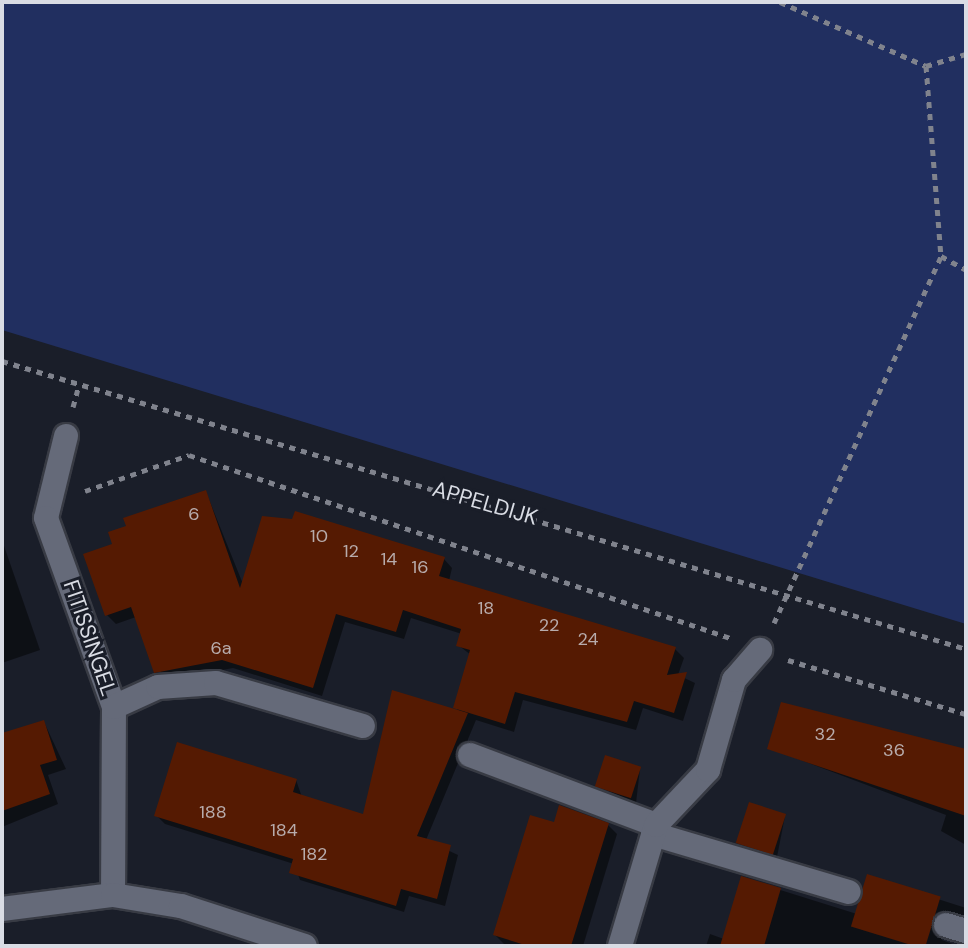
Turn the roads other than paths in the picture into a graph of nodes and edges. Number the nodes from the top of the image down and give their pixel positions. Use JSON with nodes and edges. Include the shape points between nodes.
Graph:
{"nodes":[{"id":1,"x":66,"y":436,"type":"dead end"},
{"id":2,"x":760,"y":650,"type":"road end"},
{"id":3,"x":114,"y":707,"type":"junction"},
{"id":4,"x":363,"y":726,"type":"dead end"},
{"id":5,"x":470,"y":755,"type":"dead end"},
{"id":6,"x":654,"y":830,"type":"junction"},
{"id":7,"x":849,"y":892,"type":"dead end"},
{"id":8,"x":113,"y":895,"type":"junction"},
{"id":9,"x":2,"y":909,"type":"edge"},
{"id":10,"x":305,"y":946,"type":"edge"},
{"id":11,"x":620,"y":946,"type":"edge"}],
"edges":[{"from":1,"to":3,"type":"street","name":"FITISSINGEL","via":[[46,518]]},
{"from":2,"to":6,"type":"street","via":[[734,680],[708,770]]},
{"from":3,"to":4,"type":"street","via":[[158,687],[216,683]]},
{"from":3,"to":8,"type":"street","name":"FITISSINGEL"},
{"from":5,"to":6,"type":"street"},
{"from":6,"to":7,"type":"street"},
{"from":6,"to":11,"type":"street"},
{"from":8,"to":9,"type":"street"},
{"from":8,"to":10,"type":"street","via":[[181,906]]}]}
